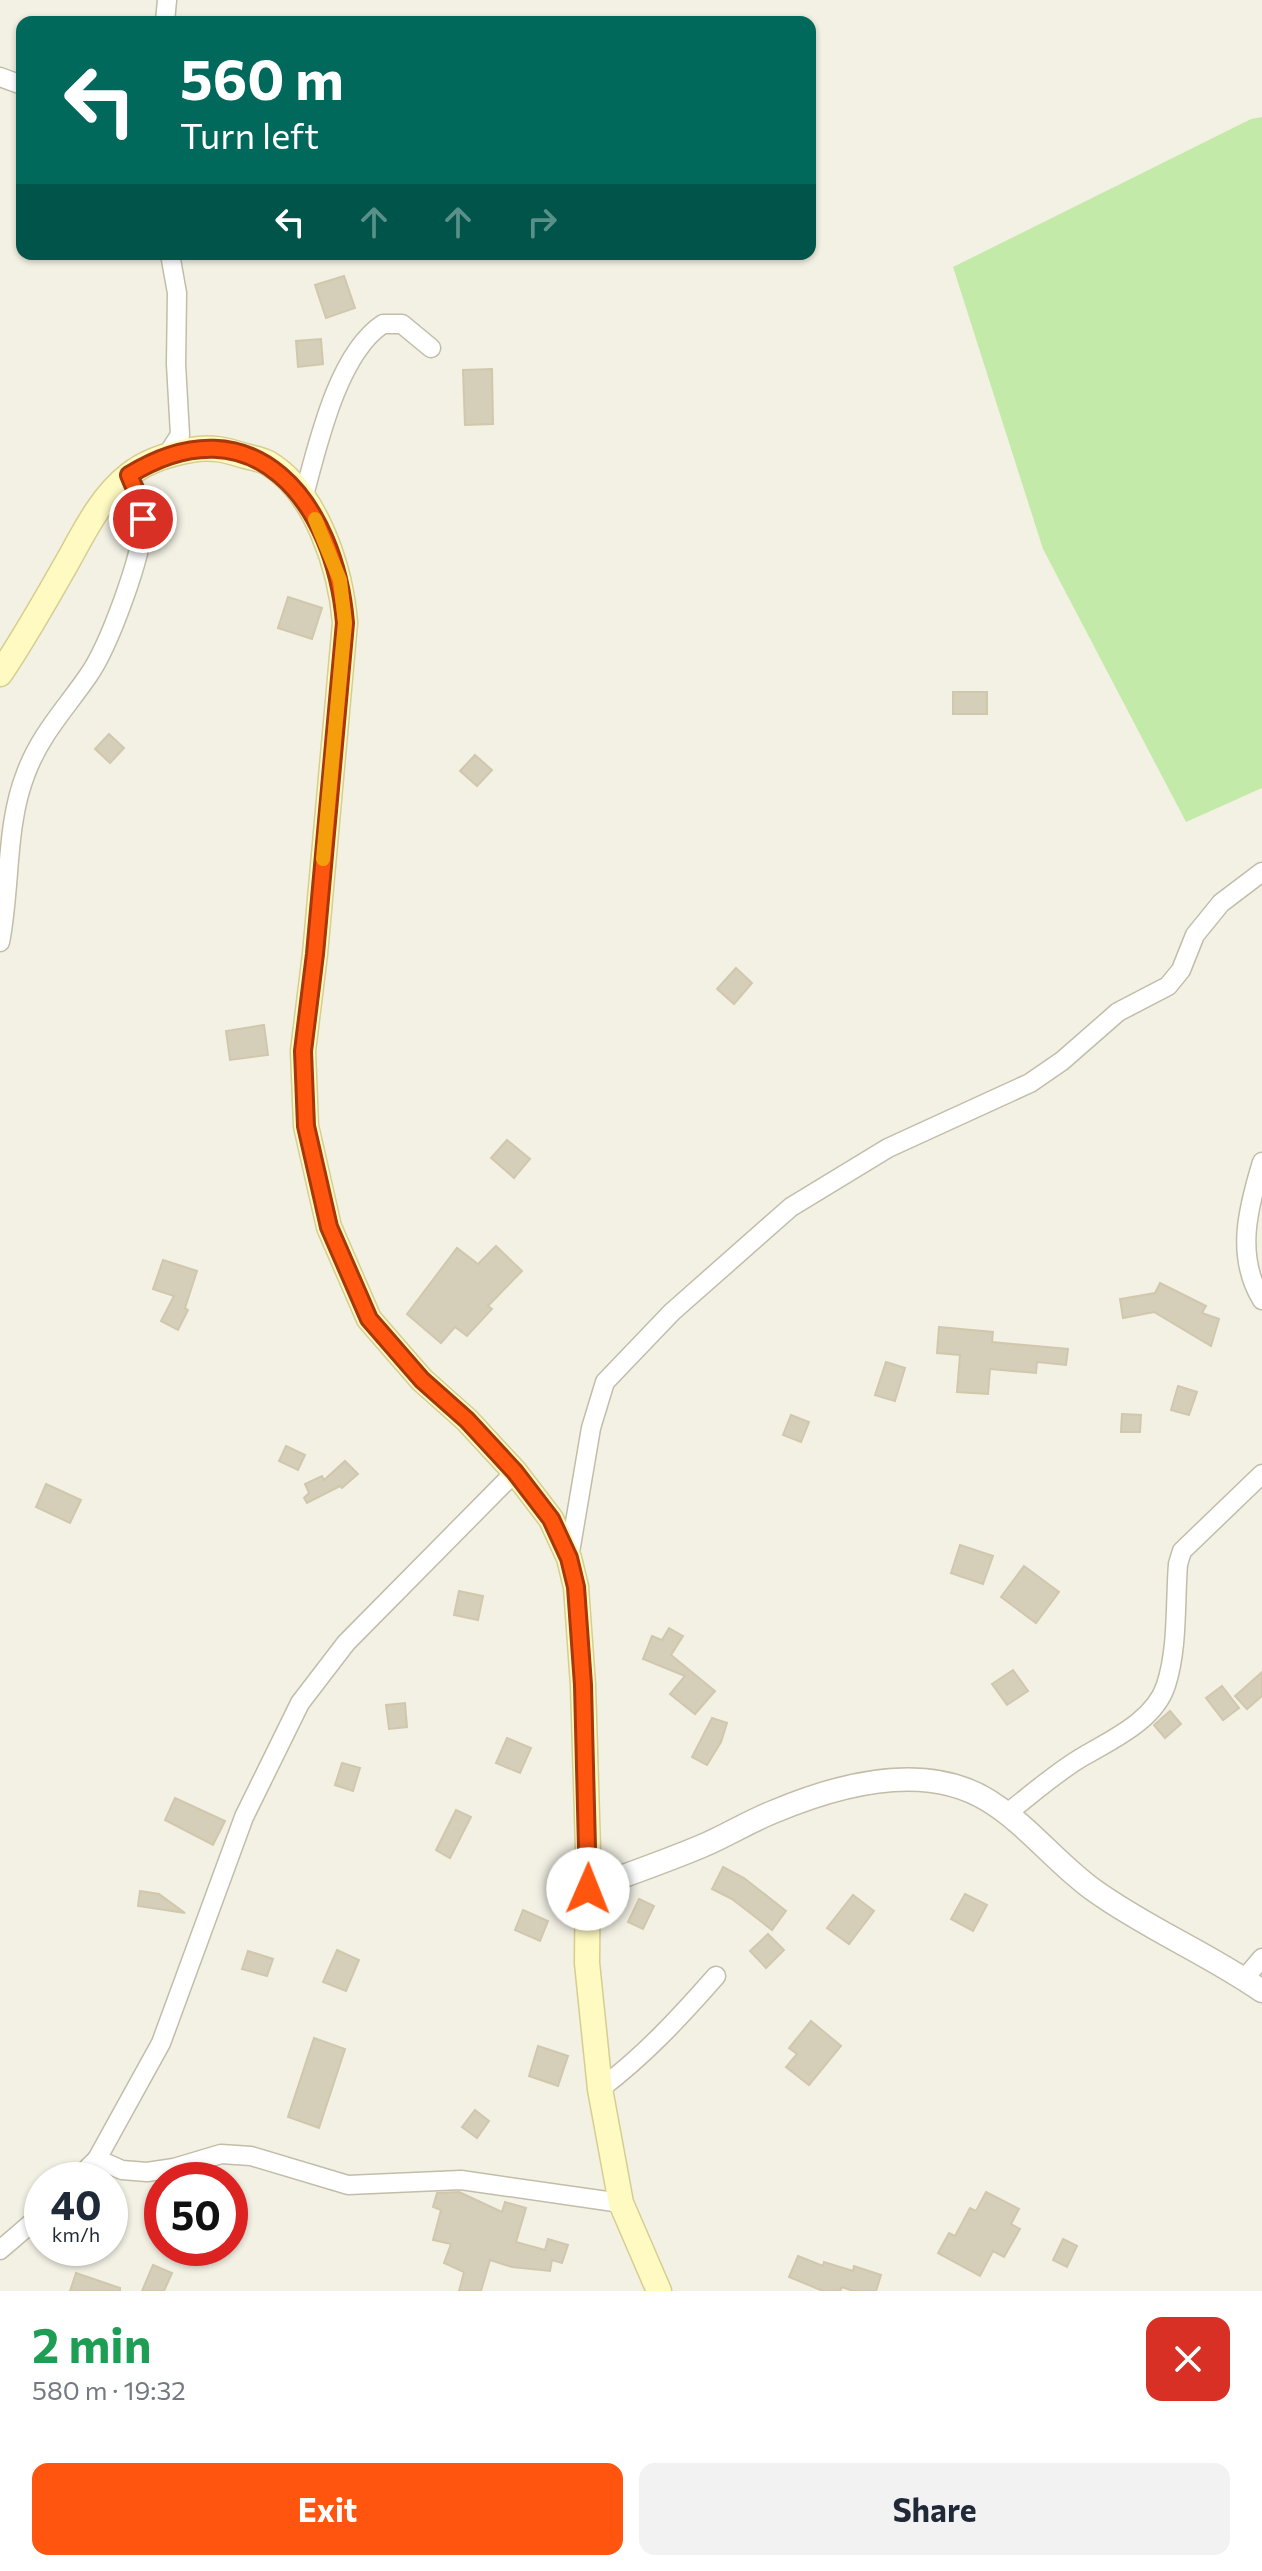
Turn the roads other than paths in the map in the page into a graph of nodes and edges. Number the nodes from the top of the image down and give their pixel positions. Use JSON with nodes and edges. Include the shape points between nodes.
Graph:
{"nodes":[{"id":1,"x":171,"y":260,"type":"edge"},
{"id":2,"x":431,"y":348,"type":"dead end"},
{"id":3,"x":167,"y":455,"type":"junction"},
{"id":4,"x":129,"y":475,"type":"junction"},
{"id":5,"x":303,"y":499,"type":"junction"},
{"id":6,"x":0,"y":674,"type":"edge"},
{"id":7,"x":1262,"y":872,"type":"edge"},
{"id":8,"x":0,"y":942,"type":"edge"},
{"id":9,"x":1262,"y":1162,"type":"edge"},
{"id":10,"x":1262,"y":1300,"type":"edge"},
{"id":11,"x":515,"y":1472,"type":"junction"},
{"id":12,"x":1262,"y":1474,"type":"edge"},
{"id":13,"x":569,"y":1558,"type":"junction"},
{"id":14,"x":1006,"y":1814,"type":"junction"},
{"id":15,"x":588,"y":1889,"type":"junction"},
{"id":16,"x":1262,"y":1958,"type":"edge"},
{"id":17,"x":716,"y":1976,"type":"dead end"},
{"id":18,"x":1253,"y":1985,"type":"edge"},
{"id":19,"x":600,"y":2089,"type":"junction"},
{"id":20,"x":97,"y":2159,"type":"junction"},
{"id":21,"x":94,"y":2162,"type":"edge"},
{"id":22,"x":621,"y":2203,"type":"junction"},
{"id":23,"x":24,"y":2229,"type":"edge"},
{"id":24,"x":0,"y":2250,"type":"edge"},
{"id":25,"x":659,"y":2291,"type":"edge"}],
"edges":[{"from":1,"to":3,"type":"street","via":[[177,293],[180,435]]},
{"from":2,"to":5,"type":"street","via":[[402,324],[383,324],[368,336],[337,394]]},
{"from":3,"to":4,"type":"main road"},
{"from":3,"to":5,"type":"main road","via":[[225,449],[266,462]]},
{"from":4,"to":6,"type":"main road","via":[[90,522]]},
{"from":4,"to":8,"type":"street","via":[[143,519],[139,550],[102,653],[43,737],[25,774]]},
{"from":5,"to":11,"type":"main road","via":[[340,580],[345,623],[303,1051],[306,1126],[315,1169],[329,1227],[369,1319]]},
{"from":7,"to":13,"type":"street","via":[[1221,903],[1195,935],[1181,970],[1168,986],[1118,1012],[1030,1083],[888,1148],[791,1207],[672,1312],[605,1382],[591,1428]]},
{"from":9,"to":10,"type":"street","via":[[1246,1218],[1247,1256]]},
{"from":11,"to":13,"type":"main road","via":[[551,1519]]},
{"from":11,"to":20,"type":"street","via":[[346,1643],[300,1703],[244,1817],[161,2043]]},
{"from":12,"to":14,"type":"street","via":[[1182,1551],[1172,1663],[1156,1703],[1125,1731]]},
{"from":13,"to":15,"type":"main road","via":[[583,1685]]},
{"from":14,"to":15,"type":"street","via":[[951,1784],[871,1782],[772,1812],[704,1845]]},
{"from":14,"to":18,"type":"street","via":[[1093,1890]]},
{"from":15,"to":19,"type":"main road","via":[[587,1963]]},
{"from":16,"to":18,"type":"street"},
{"from":17,"to":19,"type":"street","via":[[666,2032]]},
{"from":19,"to":22,"type":"main road"},
{"from":20,"to":21,"type":"street"},
{"from":20,"to":22,"type":"street","via":[[122,2170],[147,2172],[221,2154],[251,2156],[348,2185],[461,2180]]},
{"from":22,"to":25,"type":"main road"},
{"from":23,"to":24,"type":"street"}]}
